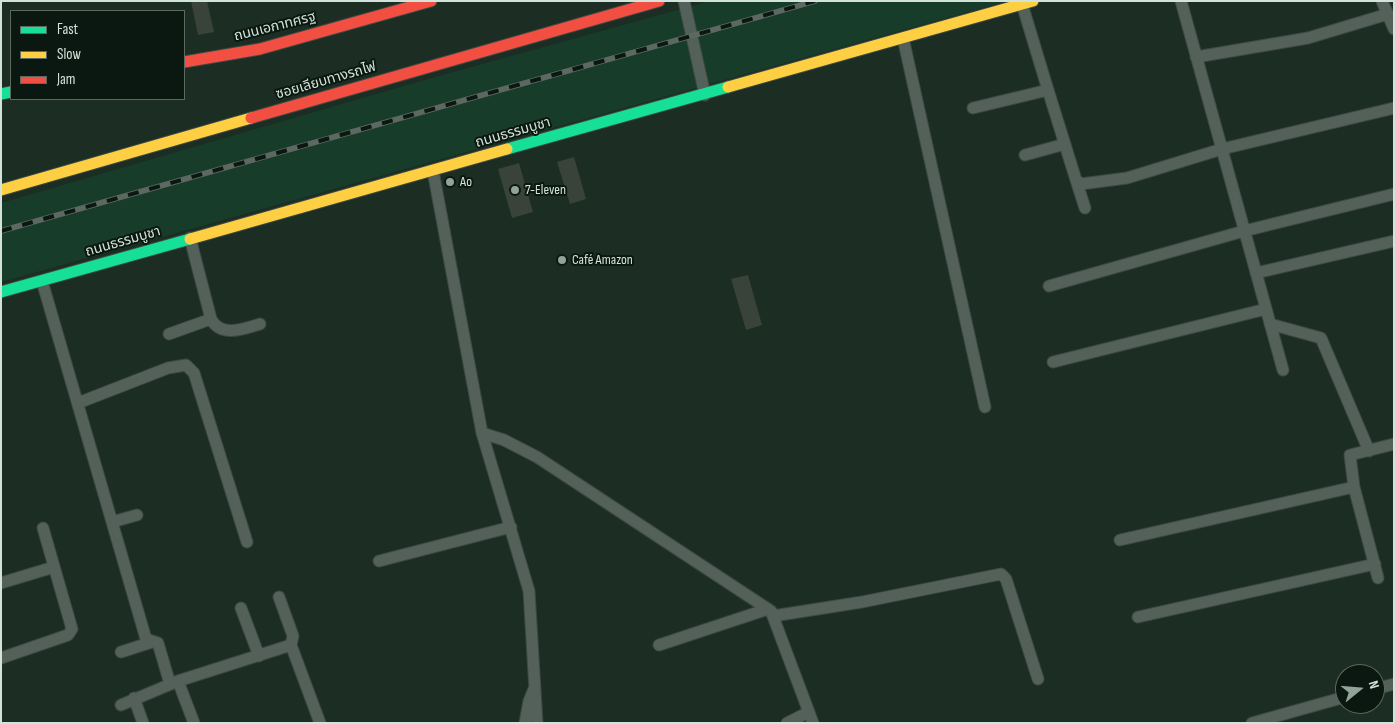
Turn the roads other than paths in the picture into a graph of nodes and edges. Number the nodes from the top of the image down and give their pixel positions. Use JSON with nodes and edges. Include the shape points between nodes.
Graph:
{"nodes":[{"id":1,"x":431,"y":1,"type":"edge"},
{"id":2,"x":659,"y":1,"type":"edge"},
{"id":3,"x":684,"y":1,"type":"edge"},
{"id":4,"x":1181,"y":1,"type":"edge"},
{"id":5,"x":1382,"y":1,"type":"edge"},
{"id":6,"x":1028,"y":3,"type":"edge"},
{"id":7,"x":1388,"y":14,"type":"junction"},
{"id":8,"x":1394,"y":29,"type":"edge"},
{"id":9,"x":903,"y":38,"type":"junction"},
{"id":10,"x":1196,"y":57,"type":"junction"},
{"id":11,"x":185,"y":62,"type":"edge"},
{"id":12,"x":1048,"y":90,"type":"junction"},
{"id":13,"x":705,"y":95,"type":"junction"},
{"id":14,"x":973,"y":108,"type":"dead end"},
{"id":15,"x":1394,"y":108,"type":"edge"},
{"id":16,"x":1065,"y":144,"type":"junction"},
{"id":17,"x":1222,"y":149,"type":"junction"},
{"id":18,"x":1024,"y":155,"type":"dead end"},
{"id":19,"x":433,"y":171,"type":"junction"},
{"id":20,"x":1076,"y":180,"type":"junction"},
{"id":21,"x":1,"y":190,"type":"edge"},
{"id":22,"x":1394,"y":194,"type":"edge"},
{"id":23,"x":1084,"y":208,"type":"dead end"},
{"id":24,"x":1244,"y":231,"type":"junction"},
{"id":25,"x":190,"y":238,"type":"junction"},
{"id":26,"x":1394,"y":241,"type":"edge"},
{"id":27,"x":1256,"y":273,"type":"junction"},
{"id":28,"x":42,"y":280,"type":"junction"},
{"id":29,"x":1049,"y":286,"type":"dead end"},
{"id":30,"x":1,"y":292,"type":"edge"},
{"id":31,"x":1266,"y":309,"type":"junction"},
{"id":32,"x":211,"y":319,"type":"junction"},
{"id":33,"x":260,"y":324,"type":"dead end"},
{"id":34,"x":1270,"y":324,"type":"junction"},
{"id":35,"x":169,"y":334,"type":"dead end"},
{"id":36,"x":1053,"y":362,"type":"dead end"},
{"id":37,"x":1283,"y":370,"type":"dead end"},
{"id":38,"x":78,"y":403,"type":"junction"},
{"id":39,"x":985,"y":407,"type":"dead end"},
{"id":40,"x":482,"y":433,"type":"junction"},
{"id":41,"x":1394,"y":444,"type":"edge"},
{"id":42,"x":1368,"y":451,"type":"junction"},
{"id":43,"x":1354,"y":487,"type":"junction"},
{"id":44,"x":137,"y":515,"type":"dead end"},
{"id":45,"x":112,"y":522,"type":"junction"},
{"id":46,"x":511,"y":527,"type":"junction"},
{"id":47,"x":42,"y":528,"type":"dead end"},
{"id":48,"x":1120,"y":540,"type":"dead end"},
{"id":49,"x":247,"y":542,"type":"dead end"},
{"id":50,"x":379,"y":561,"type":"dead end"},
{"id":51,"x":1375,"y":564,"type":"junction"},
{"id":52,"x":54,"y":568,"type":"junction"},
{"id":53,"x":1378,"y":578,"type":"dead end"},
{"id":54,"x":1,"y":583,"type":"edge"},
{"id":55,"x":279,"y":597,"type":"dead end"},
{"id":56,"x":242,"y":608,"type":"dead end"},
{"id":57,"x":771,"y":613,"type":"junction"},
{"id":58,"x":1138,"y":617,"type":"dead end"},
{"id":59,"x":152,"y":642,"type":"junction"},
{"id":60,"x":291,"y":645,"type":"junction"},
{"id":61,"x":660,"y":645,"type":"dead end"},
{"id":62,"x":121,"y":652,"type":"dead end"},
{"id":63,"x":259,"y":656,"type":"junction"},
{"id":64,"x":1,"y":658,"type":"edge"},
{"id":65,"x":1038,"y":679,"type":"dead end"},
{"id":66,"x":174,"y":682,"type":"junction"},
{"id":67,"x":535,"y":688,"type":"junction"},
{"id":68,"x":134,"y":698,"type":"junction"},
{"id":69,"x":1335,"y":700,"type":"edge"},
{"id":70,"x":121,"y":705,"type":"dead end"},
{"id":71,"x":811,"y":718,"type":"edge"},
{"id":72,"x":143,"y":723,"type":"edge"},
{"id":73,"x":194,"y":723,"type":"edge"},
{"id":74,"x":320,"y":723,"type":"edge"},
{"id":75,"x":525,"y":723,"type":"edge"},
{"id":76,"x":537,"y":723,"type":"edge"},
{"id":77,"x":787,"y":723,"type":"edge"},
{"id":78,"x":1252,"y":723,"type":"edge"}],
"edges":[{"from":1,"to":11,"type":"main road","name":"ถนนเอกาทศรฐ","via":[[260,49]]},
{"from":2,"to":21,"type":"main road","name":"ซอยเลียบทางรถไฟ"},
{"from":3,"to":13,"type":"street"},
{"from":4,"to":10,"type":"street"},
{"from":5,"to":7,"type":"street"},
{"from":6,"to":9,"type":"main road","name":"ถนนธรรมบูชา"},
{"from":6,"to":12,"type":"street"},
{"from":7,"to":8,"type":"street"},
{"from":7,"to":10,"type":"street","via":[[1308,38]]},
{"from":9,"to":13,"type":"main road","name":"ถนนธรรมบูชา"},
{"from":9,"to":39,"type":"street"},
{"from":10,"to":17,"type":"street"},
{"from":12,"to":14,"type":"street"},
{"from":12,"to":16,"type":"street"},
{"from":13,"to":19,"type":"main road","name":"ถนนธรรมบูชา"},
{"from":15,"to":17,"type":"street"},
{"from":16,"to":18,"type":"street"},
{"from":16,"to":20,"type":"street"},
{"from":17,"to":20,"type":"street","via":[[1127,178],[1087,184]]},
{"from":17,"to":24,"type":"street"},
{"from":19,"to":25,"type":"main road","name":"ถนนธรรมบูชา"},
{"from":19,"to":40,"type":"street"},
{"from":20,"to":23,"type":"street"},
{"from":22,"to":24,"type":"street"},
{"from":24,"to":27,"type":"street"},
{"from":24,"to":29,"type":"street"},
{"from":25,"to":28,"type":"main road","name":"ถนนธรรมบูชา"},
{"from":25,"to":32,"type":"street"},
{"from":26,"to":27,"type":"street"},
{"from":27,"to":31,"type":"street"},
{"from":28,"to":30,"type":"main road","name":"ถนนธรรมบูชา"},
{"from":28,"to":38,"type":"street"},
{"from":31,"to":34,"type":"street"},
{"from":31,"to":36,"type":"street"},
{"from":32,"to":33,"type":"street","via":[[217,327],[228,330]]},
{"from":32,"to":35,"type":"street"},
{"from":34,"to":37,"type":"street"},
{"from":34,"to":42,"type":"street","via":[[1321,338]]},
{"from":38,"to":45,"type":"street"},
{"from":38,"to":49,"type":"street","via":[[168,368],[186,365],[190,368],[194,372]]},
{"from":40,"to":46,"type":"street"},
{"from":40,"to":57,"type":"street","via":[[537,457]]},
{"from":41,"to":42,"type":"street"},
{"from":42,"to":43,"type":"street","via":[[1350,455]]},
{"from":43,"to":48,"type":"street"},
{"from":43,"to":51,"type":"street"},
{"from":44,"to":45,"type":"street"},
{"from":45,"to":59,"type":"street","via":[[146,639]]},
{"from":46,"to":50,"type":"street"},
{"from":46,"to":67,"type":"street","via":[[529,591]]},
{"from":47,"to":52,"type":"street"},
{"from":51,"to":53,"type":"street"},
{"from":51,"to":58,"type":"street"},
{"from":52,"to":54,"type":"street"},
{"from":52,"to":64,"type":"street","via":[[72,626],[70,632]]},
{"from":55,"to":60,"type":"street","via":[[294,640]]},
{"from":56,"to":63,"type":"street"},
{"from":57,"to":61,"type":"street"},
{"from":57,"to":65,"type":"street","via":[[862,602],[1002,574]]},
{"from":57,"to":71,"type":"street"},
{"from":59,"to":62,"type":"street"},
{"from":59,"to":66,"type":"street","via":[[158,643]]},
{"from":60,"to":63,"type":"street"},
{"from":60,"to":74,"type":"street"},
{"from":63,"to":66,"type":"street"},
{"from":66,"to":68,"type":"street"},
{"from":66,"to":73,"type":"street"},
{"from":67,"to":75,"type":"street"},
{"from":67,"to":76,"type":"street"},
{"from":68,"to":70,"type":"street"},
{"from":68,"to":72,"type":"street"},
{"from":69,"to":78,"type":"street"},
{"from":71,"to":77,"type":"street"}]}
